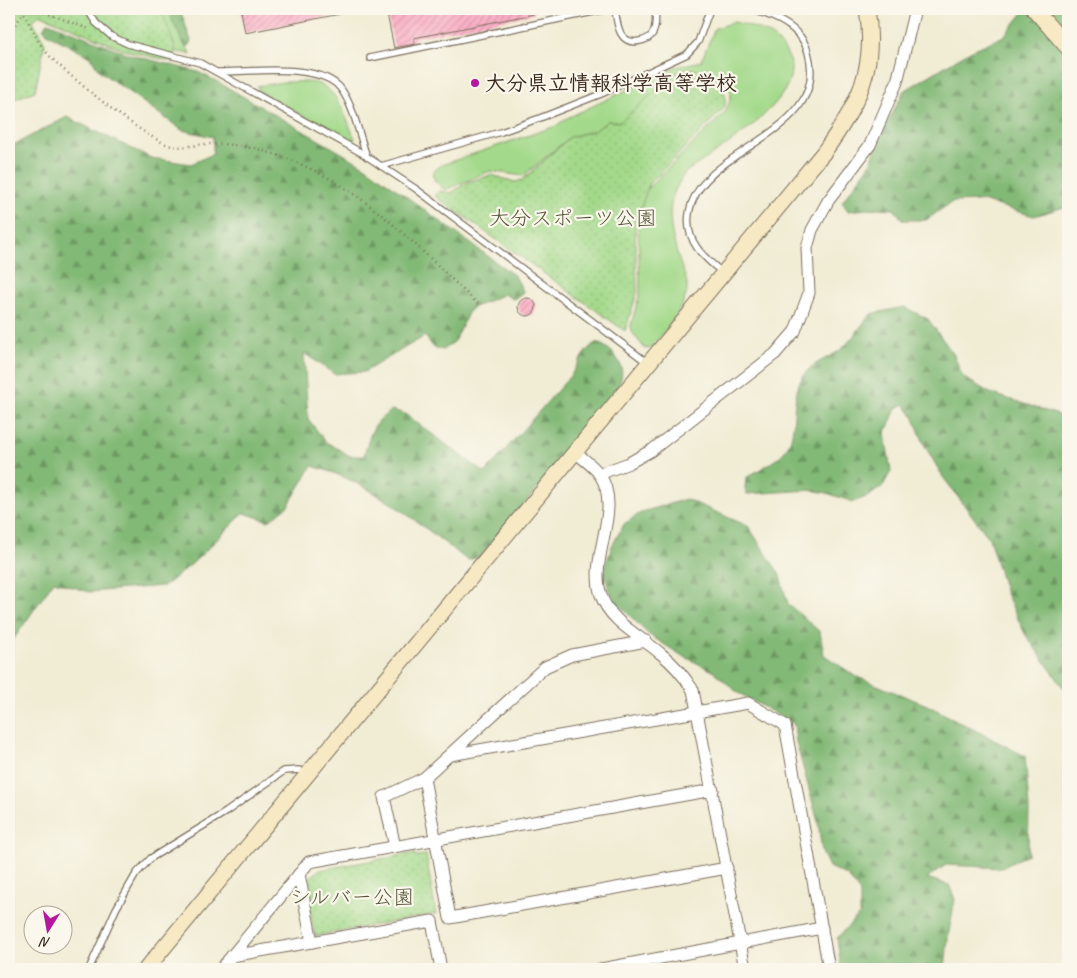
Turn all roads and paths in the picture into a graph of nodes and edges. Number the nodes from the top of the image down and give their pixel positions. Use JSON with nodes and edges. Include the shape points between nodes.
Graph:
{"nodes":[{"id":1,"x":22,"y":9,"type":"edge"},
{"id":2,"x":35,"y":9,"type":"edge"},
{"id":3,"x":87,"y":9,"type":"edge"},
{"id":4,"x":608,"y":9,"type":"edge"},
{"id":5,"x":615,"y":9,"type":"edge"},
{"id":6,"x":656,"y":9,"type":"edge"},
{"id":7,"x":710,"y":9,"type":"edge"},
{"id":8,"x":750,"y":9,"type":"edge"},
{"id":9,"x":867,"y":9,"type":"edge"},
{"id":10,"x":915,"y":9,"type":"edge"},
{"id":11,"x":1034,"y":9,"type":"edge"},
{"id":12,"x":24,"y":13,"type":"junction"},
{"id":13,"x":9,"y":32,"type":"edge"},
{"id":14,"x":95,"y":32,"type":"dead end"},
{"id":15,"x":1068,"y":48,"type":"edge"},
{"id":16,"x":370,"y":58,"type":"dead end"},
{"id":17,"x":217,"y":72,"type":"junction"},
{"id":18,"x":367,"y":157,"type":"junction"},
{"id":19,"x":381,"y":166,"type":"junction"},
{"id":20,"x":723,"y":273,"type":"junction"},
{"id":21,"x":478,"y":304,"type":"dead end"},
{"id":22,"x":648,"y":363,"type":"junction"},
{"id":23,"x":575,"y":452,"type":"junction"},
{"id":24,"x":599,"y":474,"type":"junction"},
{"id":25,"x":646,"y":641,"type":"junction"},
{"id":26,"x":698,"y":710,"type":"junction"},
{"id":27,"x":450,"y":755,"type":"junction"},
{"id":28,"x":306,"y":775,"type":"junction"},
{"id":29,"x":424,"y":778,"type":"junction"},
{"id":30,"x":712,"y":790,"type":"junction"},
{"id":31,"x":436,"y":839,"type":"junction"},
{"id":32,"x":395,"y":847,"type":"junction"},
{"id":33,"x":727,"y":868,"type":"junction"},
{"id":34,"x":299,"y":874,"type":"junction"},
{"id":35,"x":822,"y":928,"type":"junction"},
{"id":36,"x":312,"y":942,"type":"junction"},
{"id":37,"x":740,"y":943,"type":"junction"},
{"id":38,"x":232,"y":956,"type":"junction"},
{"id":39,"x":89,"y":969,"type":"edge"},
{"id":40,"x":146,"y":969,"type":"edge"},
{"id":41,"x":221,"y":969,"type":"edge"},
{"id":42,"x":441,"y":969,"type":"edge"},
{"id":43,"x":601,"y":969,"type":"edge"},
{"id":44,"x":745,"y":969,"type":"edge"},
{"id":45,"x":829,"y":969,"type":"edge"}],
"edges":[{"from":1,"to":12,"type":"path"},
{"from":2,"to":14,"type":"path"},
{"from":3,"to":17,"type":"lane","via":[[96,23],[111,36],[128,44],[192,60]]},
{"from":4,"to":16,"type":"lane"},
{"from":5,"to":6,"type":"lane","via":[[621,35],[626,40],[638,42],[652,34]]},
{"from":7,"to":19,"type":"lane","via":[[698,42],[687,54],[540,118]]},
{"from":8,"to":20,"type":"lane","via":[[779,19],[798,35],[809,55],[809,82],[794,112],[708,177],[692,200],[688,226],[690,238]]},
{"from":9,"to":20,"type":"street","via":[[870,34],[868,62],[864,84],[854,108],[820,157]]},
{"from":10,"to":24,"type":"street","via":[[897,82],[874,136],[828,201],[812,230],[807,248],[809,293],[795,332],[775,354],[652,450]]},
{"from":11,"to":15,"type":"street"},
{"from":12,"to":13,"type":"path"},
{"from":12,"to":21,"type":"path","via":[[39,42],[59,66],[152,138],[176,147],[215,144],[250,147],[313,170],[372,208]]},
{"from":17,"to":18,"type":"lane"},
{"from":17,"to":18,"type":"lane","via":[[312,72],[333,80],[346,96]]},
{"from":18,"to":19,"type":"lane"},
{"from":19,"to":22,"type":"lane"},
{"from":20,"to":22,"type":"street"},
{"from":22,"to":23,"type":"street"},
{"from":23,"to":24,"type":"street"},
{"from":23,"to":28,"type":"street"},
{"from":24,"to":25,"type":"street","via":[[607,499],[597,580],[601,596],[613,616]]},
{"from":25,"to":26,"type":"street","via":[[685,678],[693,690]]},
{"from":25,"to":27,"type":"street","via":[[554,661]]},
{"from":26,"to":27,"type":"street"},
{"from":26,"to":30,"type":"street"},
{"from":26,"to":35,"type":"street","via":[[748,703],[785,725]]},
{"from":27,"to":29,"type":"street"},
{"from":28,"to":39,"type":"lane","via":[[299,770],[284,771],[226,812],[151,858],[136,874],[120,902]]},
{"from":28,"to":40,"type":"street"},
{"from":29,"to":31,"type":"street"},
{"from":29,"to":32,"type":"street","via":[[384,798]]},
{"from":30,"to":31,"type":"street"},
{"from":30,"to":33,"type":"street"},
{"from":31,"to":32,"type":"street"},
{"from":31,"to":33,"type":"street","via":[[450,918]]},
{"from":32,"to":34,"type":"street","via":[[309,862]]},
{"from":33,"to":37,"type":"street"},
{"from":34,"to":36,"type":"street"},
{"from":34,"to":38,"type":"street"},
{"from":35,"to":37,"type":"street"},
{"from":35,"to":45,"type":"street"},
{"from":36,"to":38,"type":"street"},
{"from":36,"to":42,"type":"street","via":[[432,921]]},
{"from":37,"to":43,"type":"street"},
{"from":37,"to":44,"type":"street"},
{"from":38,"to":41,"type":"street"}]}
